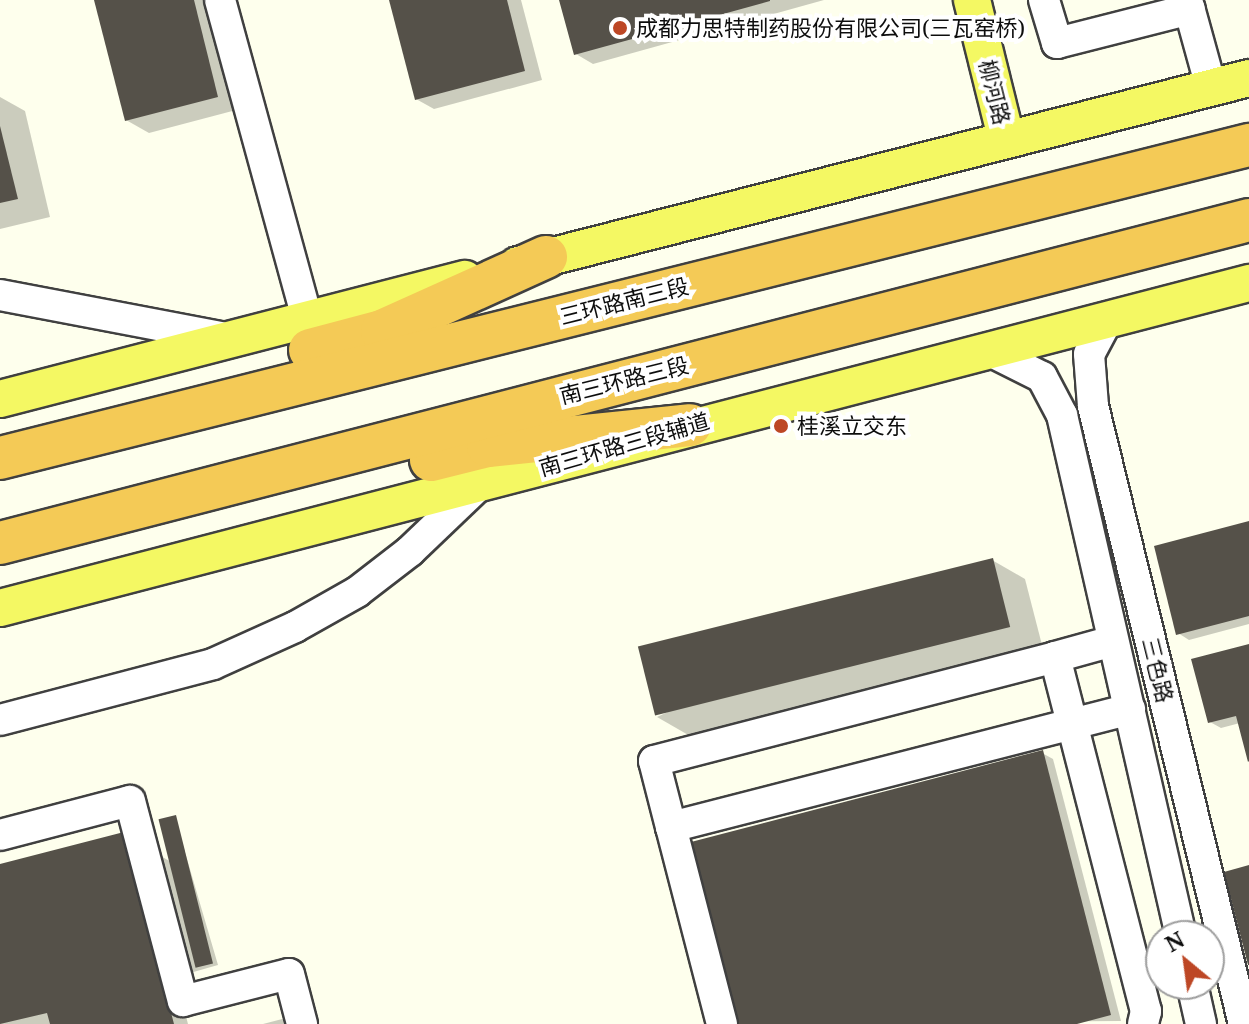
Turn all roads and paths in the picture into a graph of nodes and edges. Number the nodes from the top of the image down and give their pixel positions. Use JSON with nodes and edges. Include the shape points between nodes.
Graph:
{"nodes":[{"id":1,"x":220,"y":0,"type":"edge"},
{"id":2,"x":972,"y":0,"type":"edge"},
{"id":3,"x":1044,"y":0,"type":"edge"},
{"id":4,"x":1188,"y":4,"type":"edge"},
{"id":5,"x":1249,"y":78,"type":"edge"},
{"id":6,"x":1211,"y":87,"type":"junction"},
{"id":7,"x":1006,"y":137,"type":"junction"},
{"id":8,"x":1249,"y":145,"type":"edge"},
{"id":9,"x":1249,"y":220,"type":"edge"},
{"id":10,"x":546,"y":257,"type":"junction"},
{"id":11,"x":1249,"y":283,"type":"edge"},
{"id":12,"x":0,"y":295,"type":"edge"},
{"id":13,"x":1108,"y":319,"type":"junction"},
{"id":14,"x":308,"y":321,"type":"junction"},
{"id":15,"x":236,"y":340,"type":"junction"},
{"id":16,"x":990,"y":351,"type":"junction"},
{"id":17,"x":0,"y":399,"type":"edge"},
{"id":18,"x":690,"y":425,"type":"junction"},
{"id":19,"x":0,"y":433,"type":"edge"},
{"id":20,"x":0,"y":458,"type":"edge"},
{"id":21,"x":480,"y":484,"type":"junction"},
{"id":22,"x":55,"y":530,"type":"junction"},
{"id":23,"x":0,"y":543,"type":"edge"},
{"id":24,"x":0,"y":608,"type":"edge"},
{"id":25,"x":1113,"y":641,"type":"junction"},
{"id":26,"x":1055,"y":657,"type":"junction"},
{"id":27,"x":1130,"y":709,"type":"junction"},
{"id":28,"x":0,"y":720,"type":"edge"},
{"id":29,"x":1072,"y":722,"type":"junction"},
{"id":30,"x":671,"y":827,"type":"junction"},
{"id":31,"x":0,"y":835,"type":"edge"},
{"id":32,"x":1177,"y":920,"type":"edge"},
{"id":33,"x":1196,"y":1000,"type":"edge"},
{"id":34,"x":302,"y":1024,"type":"edge"},
{"id":35,"x":722,"y":1024,"type":"edge"},
{"id":36,"x":1143,"y":1024,"type":"edge"},
{"id":37,"x":1201,"y":1024,"type":"edge"},
{"id":38,"x":1244,"y":1024,"type":"edge"}],
"edges":[{"from":1,"to":14,"type":"street"},
{"from":2,"to":7,"type":"main road","name":"柳河路"},
{"from":3,"to":4,"type":"street","via":[[1057,43]]},
{"from":4,"to":6,"type":"street"},
{"from":5,"to":6,"type":"main road"},
{"from":6,"to":7,"type":"main road"},
{"from":7,"to":10,"type":"main road"},
{"from":8,"to":20,"type":"highway","name":"三环路南三段"},
{"from":9,"to":22,"type":"highway","name":"南三环路三段"},
{"from":10,"to":14,"type":"main road"},
{"from":10,"to":19,"type":"highway","via":[[382,331]]},
{"from":11,"to":13,"type":"main road","name":"南三环路三段辅道"},
{"from":12,"to":15,"type":"street"},
{"from":13,"to":16,"type":"main road","name":"南三环路三段辅道"},
{"from":13,"to":38,"type":"street","name":"三色路","via":[[1089,354],[1093,406]]},
{"from":14,"to":15,"type":"main road"},
{"from":15,"to":17,"type":"main road"},
{"from":16,"to":18,"type":"main road","name":"南三环路三段辅道"},
{"from":16,"to":25,"type":"street","name":"三色路","via":[[1042,377],[1062,415]]},
{"from":18,"to":21,"type":"main road","name":"南三环路三段辅道"},
{"from":18,"to":22,"type":"highway","via":[[488,446],[150,531]]},
{"from":21,"to":24,"type":"main road","name":"南三环路三段辅道"},
{"from":21,"to":28,"type":"street","via":[[410,551],[357,592],[295,627],[213,664]]},
{"from":22,"to":23,"type":"highway","name":"南三环路三段"},
{"from":25,"to":26,"type":"street"},
{"from":25,"to":27,"type":"street","name":"三色路"},
{"from":26,"to":29,"type":"street"},
{"from":26,"to":30,"type":"street","via":[[654,761]]},
{"from":27,"to":29,"type":"street"},
{"from":27,"to":32,"type":"street","name":"三色路"},
{"from":29,"to":30,"type":"street"},
{"from":29,"to":36,"type":"street","via":[[1146,1011]]},
{"from":30,"to":35,"type":"street"},
{"from":31,"to":34,"type":"street","via":[[130,801],[183,1001],[289,974]]},
{"from":33,"to":37,"type":"street"}]}
